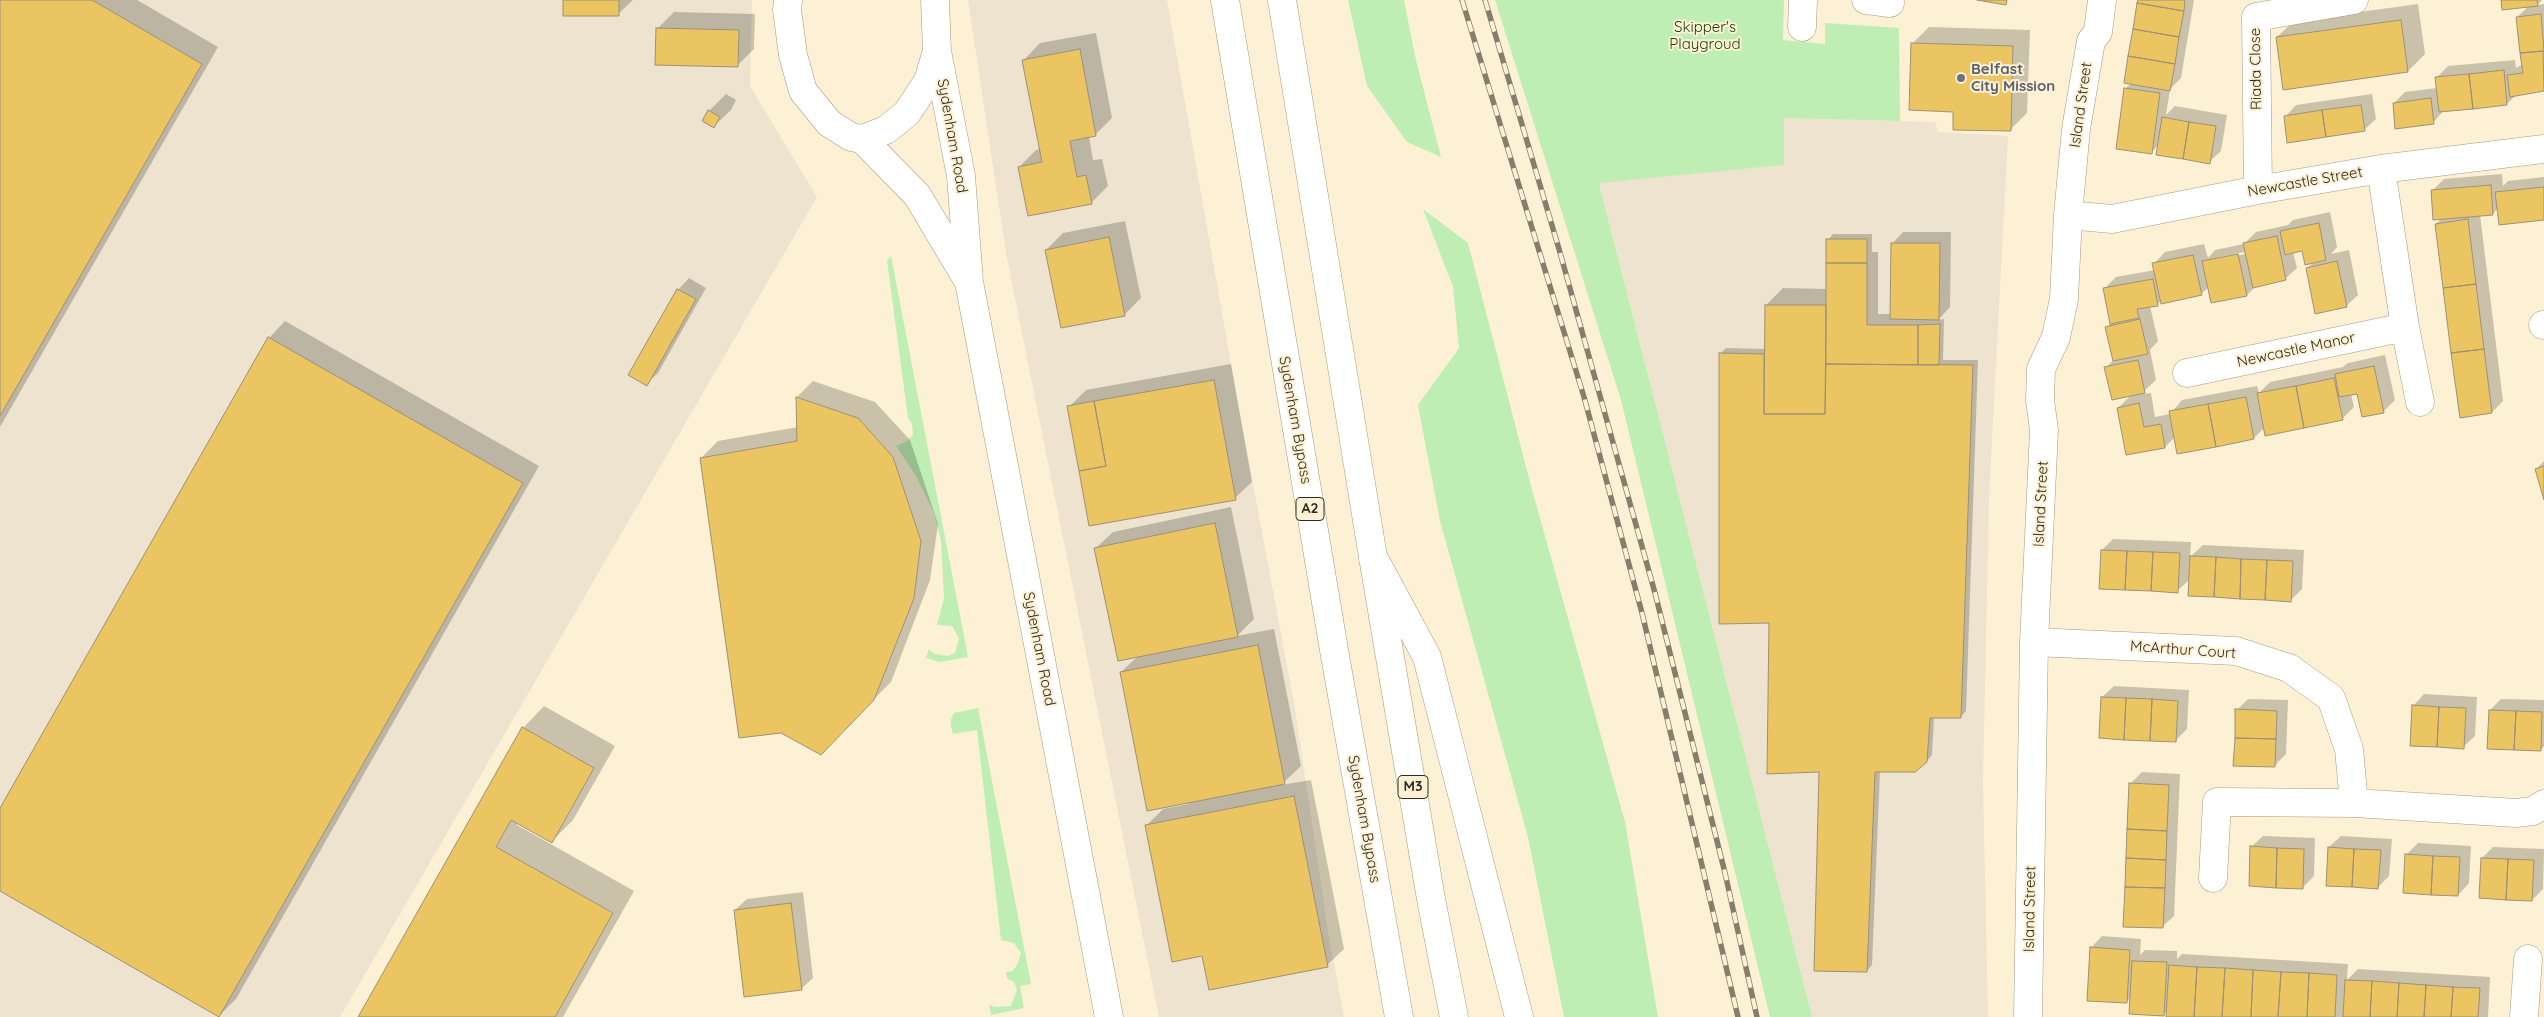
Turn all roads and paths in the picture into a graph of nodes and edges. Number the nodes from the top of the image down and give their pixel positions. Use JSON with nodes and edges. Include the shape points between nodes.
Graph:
{"nodes":[{"id":1,"x":788,"y":0,"type":"edge"},
{"id":2,"x":935,"y":0,"type":"edge"},
{"id":3,"x":1224,"y":0,"type":"edge"},
{"id":4,"x":1282,"y":0,"type":"edge"},
{"id":5,"x":2102,"y":0,"type":"edge"},
{"id":6,"x":2354,"y":0,"type":"edge"},
{"id":7,"x":937,"y":51,"type":"junction"},
{"id":8,"x":862,"y":139,"type":"junction"},
{"id":9,"x":2544,"y":149,"type":"edge"},
{"id":10,"x":2381,"y":169,"type":"junction"},
{"id":11,"x":2258,"y":190,"type":"junction"},
{"id":12,"x":2068,"y":215,"type":"junction"},
{"id":13,"x":969,"y":282,"type":"junction"},
{"id":14,"x":2405,"y":327,"type":"junction"},
{"id":15,"x":2187,"y":373,"type":"dead end"},
{"id":16,"x":2420,"y":402,"type":"dead end"},
{"id":17,"x":1373,"y":557,"type":"junction"},
{"id":18,"x":2034,"y":642,"type":"junction"},
{"id":19,"x":2354,"y":803,"type":"junction"},
{"id":20,"x":2544,"y":804,"type":"edge"},
{"id":21,"x":2213,"y":878,"type":"dead end"},
{"id":22,"x":2528,"y":959,"type":"dead end"},
{"id":23,"x":1109,"y":1017,"type":"edge"},
{"id":24,"x":1399,"y":1017,"type":"edge"},
{"id":25,"x":1454,"y":1017,"type":"edge"},
{"id":26,"x":1519,"y":1017,"type":"edge"},
{"id":27,"x":2028,"y":1017,"type":"edge"},
{"id":28,"x":2524,"y":1017,"type":"edge"}],
"edges":[{"from":1,"to":8,"type":"main road","via":[[793,55],[803,91],[830,123],[851,137]]},
{"from":2,"to":7,"type":"main road"},
{"from":3,"to":24,"type":"main road","name":"Sydenham Bypass","number":"A2"},
{"from":4,"to":17,"type":"main road"},
{"from":5,"to":12,"type":"main road","name":"Island Street","via":[[2098,32],[2088,53],[2076,129]]},
{"from":6,"to":11,"type":"main road","name":"Riada Close","via":[[2256,17]]},
{"from":7,"to":8,"type":"main road","via":[[928,81],[907,113],[886,130]]},
{"from":7,"to":13,"type":"main road","name":"Sydenham Road","via":[[961,176]]},
{"from":8,"to":13,"type":"main road","name":"Sydenham Road","via":[[916,195]]},
{"from":9,"to":10,"type":"main road","name":"Newcastle Street"},
{"from":10,"to":11,"type":"main road","name":"Newcastle Street"},
{"from":10,"to":14,"type":"main road"},
{"from":11,"to":12,"type":"main road","name":"Newcastle Street","via":[[2112,220]]},
{"from":12,"to":18,"type":"main road","name":"Island Street","via":[[2064,298],[2056,337],[2041,370],[2044,430]]},
{"from":13,"to":23,"type":"main road","name":"Sydenham Road"},
{"from":14,"to":15,"type":"main road","name":"Newcastle Manor"},
{"from":14,"to":16,"type":"main road"},
{"from":17,"to":25,"type":"main road","number":"M3"},
{"from":17,"to":26,"type":"main road","via":[[1427,657]]},
{"from":18,"to":19,"type":"main road","name":"McArthur Court","via":[[2236,651],[2290,668],[2331,698],[2349,749]]},
{"from":18,"to":27,"type":"main road","name":"Island Street"},
{"from":19,"to":20,"type":"main road","via":[[2516,813],[2533,811]]},
{"from":19,"to":21,"type":"main road","via":[[2218,802]]},
{"from":22,"to":28,"type":"main road"}]}
